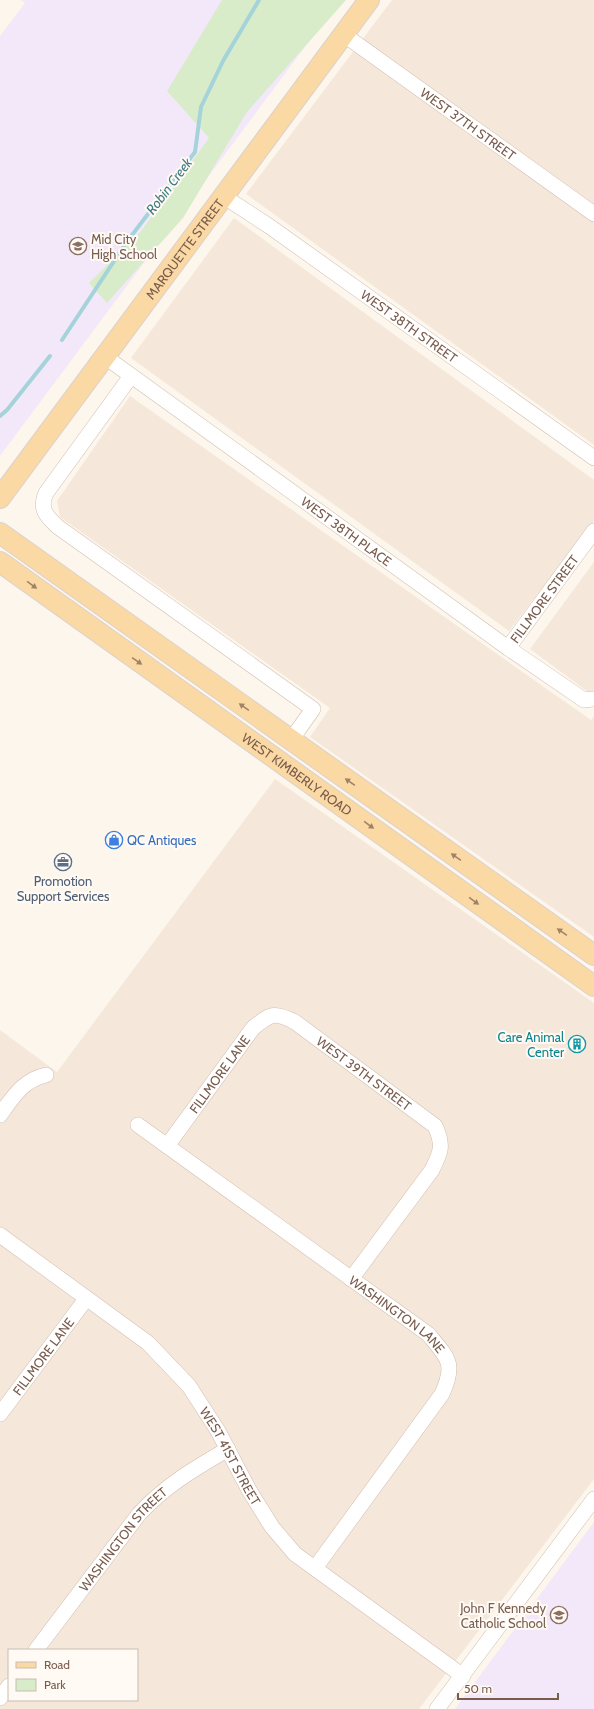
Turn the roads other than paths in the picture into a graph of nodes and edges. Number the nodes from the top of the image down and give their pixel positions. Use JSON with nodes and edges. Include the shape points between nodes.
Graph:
{"nodes":[{"id":1,"x":368,"y":0,"type":"edge"},
{"id":2,"x":344,"y":34,"type":"junction"},
{"id":3,"x":223,"y":196,"type":"junction"},
{"id":4,"x":594,"y":214,"type":"edge"},
{"id":5,"x":104,"y":356,"type":"junction"},
{"id":6,"x":131,"y":376,"type":"junction"},
{"id":7,"x":594,"y":458,"type":"edge"},
{"id":8,"x":0,"y":498,"type":"edge"},
{"id":9,"x":594,"y":531,"type":"edge"},
{"id":10,"x":0,"y":533,"type":"edge"},
{"id":11,"x":0,"y":562,"type":"edge"},
{"id":12,"x":508,"y":648,"type":"junction"},
{"id":13,"x":593,"y":699,"type":"dead end"},
{"id":14,"x":291,"y":740,"type":"junction"},
{"id":15,"x":594,"y":955,"type":"edge"},
{"id":16,"x":594,"y":986,"type":"edge"},
{"id":17,"x":281,"y":1015,"type":"joint"},
{"id":18,"x":46,"y":1075,"type":"dead end"},
{"id":19,"x":0,"y":1115,"type":"edge"},
{"id":20,"x":138,"y":1125,"type":"dead end"},
{"id":21,"x":167,"y":1146,"type":"junction"},
{"id":22,"x":0,"y":1234,"type":"edge"},
{"id":23,"x":351,"y":1279,"type":"junction"},
{"id":24,"x":86,"y":1299,"type":"junction"},
{"id":25,"x":0,"y":1414,"type":"edge"},
{"id":26,"x":228,"y":1449,"type":"junction"},
{"id":27,"x":594,"y":1499,"type":"edge"},
{"id":28,"x":315,"y":1568,"type":"junction"},
{"id":29,"x":37,"y":1649,"type":"edge"},
{"id":30,"x":462,"y":1676,"type":"junction"},
{"id":31,"x":8,"y":1687,"type":"edge"},
{"id":32,"x":0,"y":1698,"type":"edge"},
{"id":33,"x":437,"y":1709,"type":"edge"}],
"edges":[{"from":1,"to":2,"type":"main road","name":"MARQUETTE STREET"},
{"from":2,"to":3,"type":"main road","name":"MARQUETTE STREET"},
{"from":2,"to":4,"type":"street","name":"WEST 37TH STREET"},
{"from":3,"to":5,"type":"main road","name":"MARQUETTE STREET"},
{"from":3,"to":7,"type":"street","name":"WEST 38TH STREET","via":[[269,226]]},
{"from":5,"to":6,"type":"street","name":"WEST 38TH PLACE"},
{"from":5,"to":8,"type":"main road","name":"MARQUETTE STREET"},
{"from":6,"to":12,"type":"street","name":"WEST 38TH PLACE"},
{"from":6,"to":14,"type":"street","name":"WEST KIMBERLY ROAD","via":[[46,493],[42,501],[43,510],[58,527],[313,709]]},
{"from":9,"to":12,"type":"street","name":"FILLMORE STREET"},
{"from":14,"to":10,"type":"main road","name":"WEST KIMBERLY ROAD","one_way":true},
{"from":11,"to":16,"type":"main road","name":"WEST KIMBERLY ROAD","one_way":true},
{"from":12,"to":13,"type":"street","name":"WEST 38TH PLACE","via":[[584,700]]},
{"from":15,"to":14,"type":"main road","name":"WEST KIMBERLY ROAD","one_way":true},
{"from":17,"to":21,"type":"street","name":"FILLMORE LANE","via":[[266,1017],[253,1028]]},
{"from":17,"to":23,"type":"street","name":"WEST 39TH STREET","via":[[295,1022],[435,1126],[441,1139],[432,1170]]},
{"from":18,"to":19,"type":"street","via":[[34,1078],[24,1085]]},
{"from":20,"to":21,"type":"street","name":"WASHINGTON LANE"},
{"from":21,"to":23,"type":"street","name":"WASHINGTON LANE"},
{"from":22,"to":24,"type":"street","name":"WEST 41ST STREET"},
{"from":23,"to":28,"type":"street","name":"WASHINGTON LANE","via":[[428,1334],[448,1357],[449,1378],[442,1394]]},
{"from":24,"to":25,"type":"street","name":"FILLMORE LANE"},
{"from":24,"to":26,"type":"street","name":"WEST 41ST STREET","via":[[148,1343],[189,1386]]},
{"from":26,"to":28,"type":"street","name":"WEST 41ST STREET","via":[[272,1527],[295,1554]]},
{"from":26,"to":29,"type":"street","name":"WASHINGTON STREET","via":[[191,1471],[153,1499]]},
{"from":27,"to":30,"type":"street"},
{"from":28,"to":30,"type":"street","name":"WEST 41ST STREET"},
{"from":30,"to":33,"type":"street"},
{"from":31,"to":32,"type":"street"}]}
